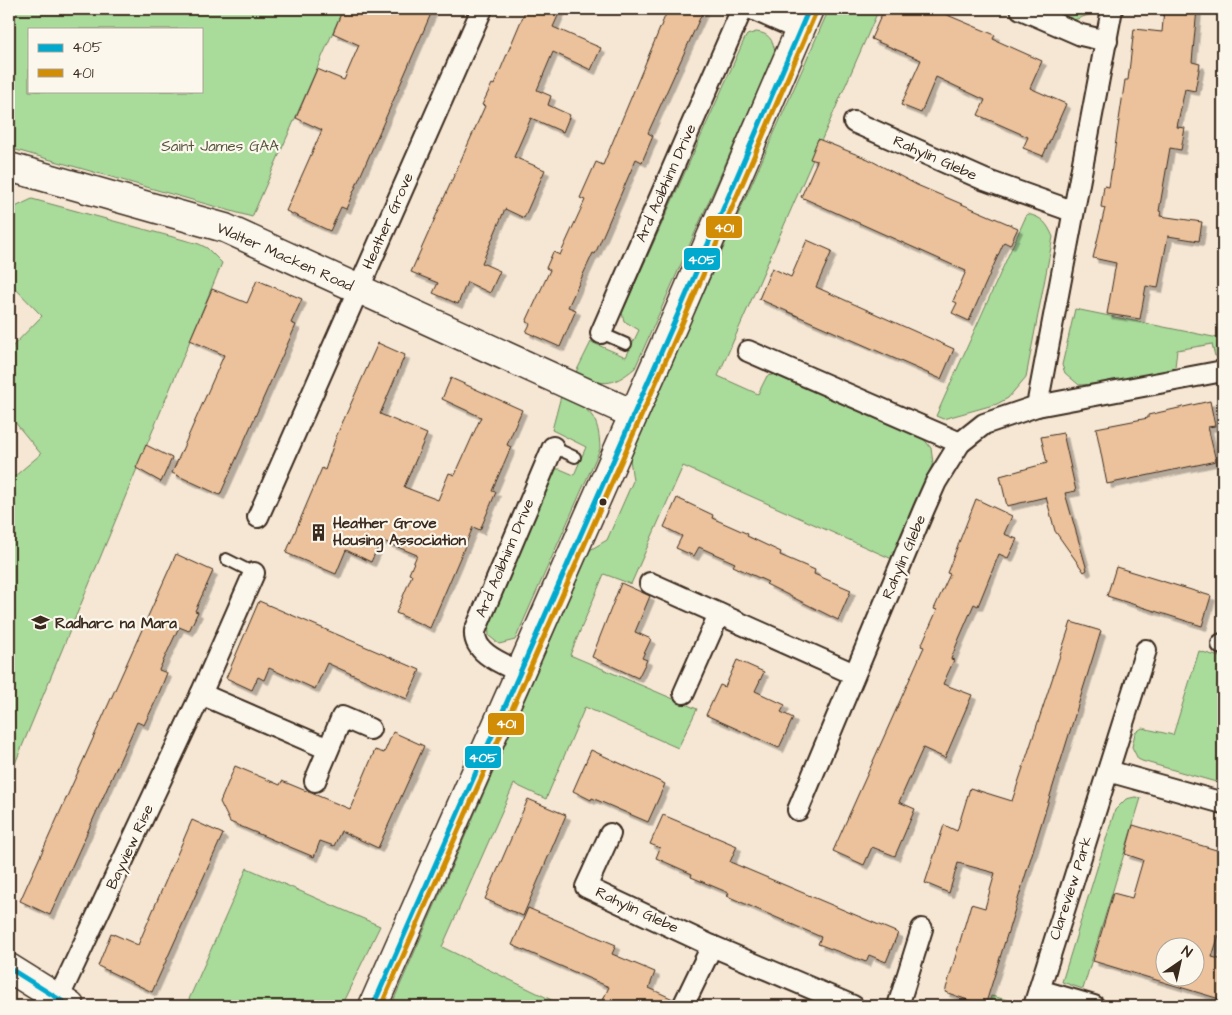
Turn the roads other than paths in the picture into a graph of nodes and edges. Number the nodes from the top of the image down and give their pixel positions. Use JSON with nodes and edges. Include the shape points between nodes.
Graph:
{"nodes":[{"id":1,"x":482,"y":9,"type":"edge"},
{"id":2,"x":742,"y":9,"type":"edge"},
{"id":3,"x":752,"y":9,"type":"edge"},
{"id":4,"x":1021,"y":9,"type":"edge"},
{"id":5,"x":1112,"y":9,"type":"edge"},
{"id":6,"x":805,"y":19,"type":"edge"},
{"id":7,"x":1107,"y":40,"type":"junction"},
{"id":8,"x":854,"y":122,"type":"dead end"},
{"id":9,"x":9,"y":167,"type":"edge"},
{"id":10,"x":1072,"y":211,"type":"junction"},
{"id":11,"x":358,"y":289,"type":"junction"},
{"id":12,"x":601,"y":332,"type":"joint"},
{"id":13,"x":626,"y":344,"type":"dead end"},
{"id":14,"x":748,"y":351,"type":"dead end"},
{"id":15,"x":1223,"y":371,"type":"edge"},
{"id":16,"x":1037,"y":406,"type":"junction"},
{"id":17,"x":633,"y":414,"type":"junction"},
{"id":18,"x":960,"y":443,"type":"junction"},
{"id":19,"x":554,"y":447,"type":"joint"},
{"id":20,"x":575,"y":456,"type":"dead end"},
{"id":21,"x":258,"y":517,"type":"dead end"},
{"id":22,"x":226,"y":559,"type":"dead end"},
{"id":23,"x":254,"y":573,"type":"joint"},
{"id":24,"x":650,"y":583,"type":"dead end"},
{"id":25,"x":719,"y":614,"type":"junction"},
{"id":26,"x":1146,"y":650,"type":"dead end"},
{"id":27,"x":520,"y":672,"type":"junction"},
{"id":28,"x":854,"y":674,"type":"junction"},
{"id":29,"x":684,"y":693,"type":"dead end"},
{"id":30,"x":201,"y":694,"type":"junction"},
{"id":31,"x":370,"y":728,"type":"dead end"},
{"id":32,"x":328,"y":749,"type":"junction"},
{"id":33,"x":1108,"y":771,"type":"junction"},
{"id":34,"x":315,"y":781,"type":"dead end"},
{"id":35,"x":1223,"y":802,"type":"edge"},
{"id":36,"x":798,"y":810,"type":"dead end"},
{"id":37,"x":610,"y":834,"type":"dead end"},
{"id":38,"x":922,"y":929,"type":"dead end"},
{"id":39,"x":712,"y":946,"type":"junction"},
{"id":40,"x":9,"y":968,"type":"edge"},
{"id":41,"x":1036,"y":998,"type":"edge"},
{"id":42,"x":64,"y":1003,"type":"edge"},
{"id":43,"x":373,"y":1006,"type":"edge"},
{"id":44,"x":683,"y":1006,"type":"edge"},
{"id":45,"x":853,"y":1006,"type":"edge"},
{"id":46,"x":898,"y":1006,"type":"edge"},
{"id":47,"x":1094,"y":1006,"type":"edge"}],
"edges":[{"from":1,"to":11,"type":"street","name":"Heather Grove"},
{"from":2,"to":12,"type":"street","name":"Ard Aoibhinn Drive"},
{"from":3,"to":6,"type":"street"},
{"from":4,"to":7,"type":"street","via":[[1081,35]]},
{"from":5,"to":7,"type":"street"},
{"from":6,"to":17,"type":"main road"},
{"from":7,"to":10,"type":"street"},
{"from":8,"to":10,"type":"street","name":"Rahylin Glebe","via":[[985,180]]},
{"from":9,"to":11,"type":"main road","name":"Walter Macken Road","via":[[225,228]]},
{"from":10,"to":16,"type":"street"},
{"from":11,"to":17,"type":"main road","name":"Walter Macken Road"},
{"from":11,"to":21,"type":"street","name":"Heather Grove"},
{"from":12,"to":13,"type":"lane","name":"Ard Aoibhinn Drive"},
{"from":14,"to":18,"type":"street"},
{"from":15,"to":16,"type":"street","name":"Rahylin Glebe"},
{"from":16,"to":18,"type":"street","name":"Rahylin Glebe","via":[[984,424]]},
{"from":17,"to":27,"type":"main road"},
{"from":18,"to":28,"type":"street","name":"Rahylin Glebe","via":[[936,482]]},
{"from":19,"to":20,"type":"lane","name":"Ard Aoibhinn Drive"},
{"from":19,"to":27,"type":"street","name":"Ard Aoibhinn Drive","via":[[475,631],[476,641],[484,652]]},
{"from":22,"to":23,"type":"lane","name":"Bayview Rise"},
{"from":23,"to":30,"type":"street","name":"Bayview Rise"},
{"from":24,"to":25,"type":"street"},
{"from":25,"to":28,"type":"street"},
{"from":25,"to":29,"type":"street"},
{"from":26,"to":33,"type":"street","name":"Clareview Park"},
{"from":27,"to":43,"type":"main road"},
{"from":28,"to":36,"type":"street","name":"Rahylin Glebe"},
{"from":30,"to":32,"type":"street"},
{"from":30,"to":42,"type":"street","name":"Bayview Rise"},
{"from":31,"to":32,"type":"street","via":[[342,717]]},
{"from":32,"to":34,"type":"street"},
{"from":33,"to":35,"type":"street"},
{"from":33,"to":41,"type":"street","name":"Clareview Park"},
{"from":37,"to":39,"type":"street","name":"Rahylin Glebe","via":[[586,887]]},
{"from":38,"to":46,"type":"street"},
{"from":39,"to":44,"type":"street"},
{"from":39,"to":45,"type":"street","name":"Rahylin Glebe"},
{"from":40,"to":42,"type":"main road"},
{"from":41,"to":47,"type":"street"}]}
